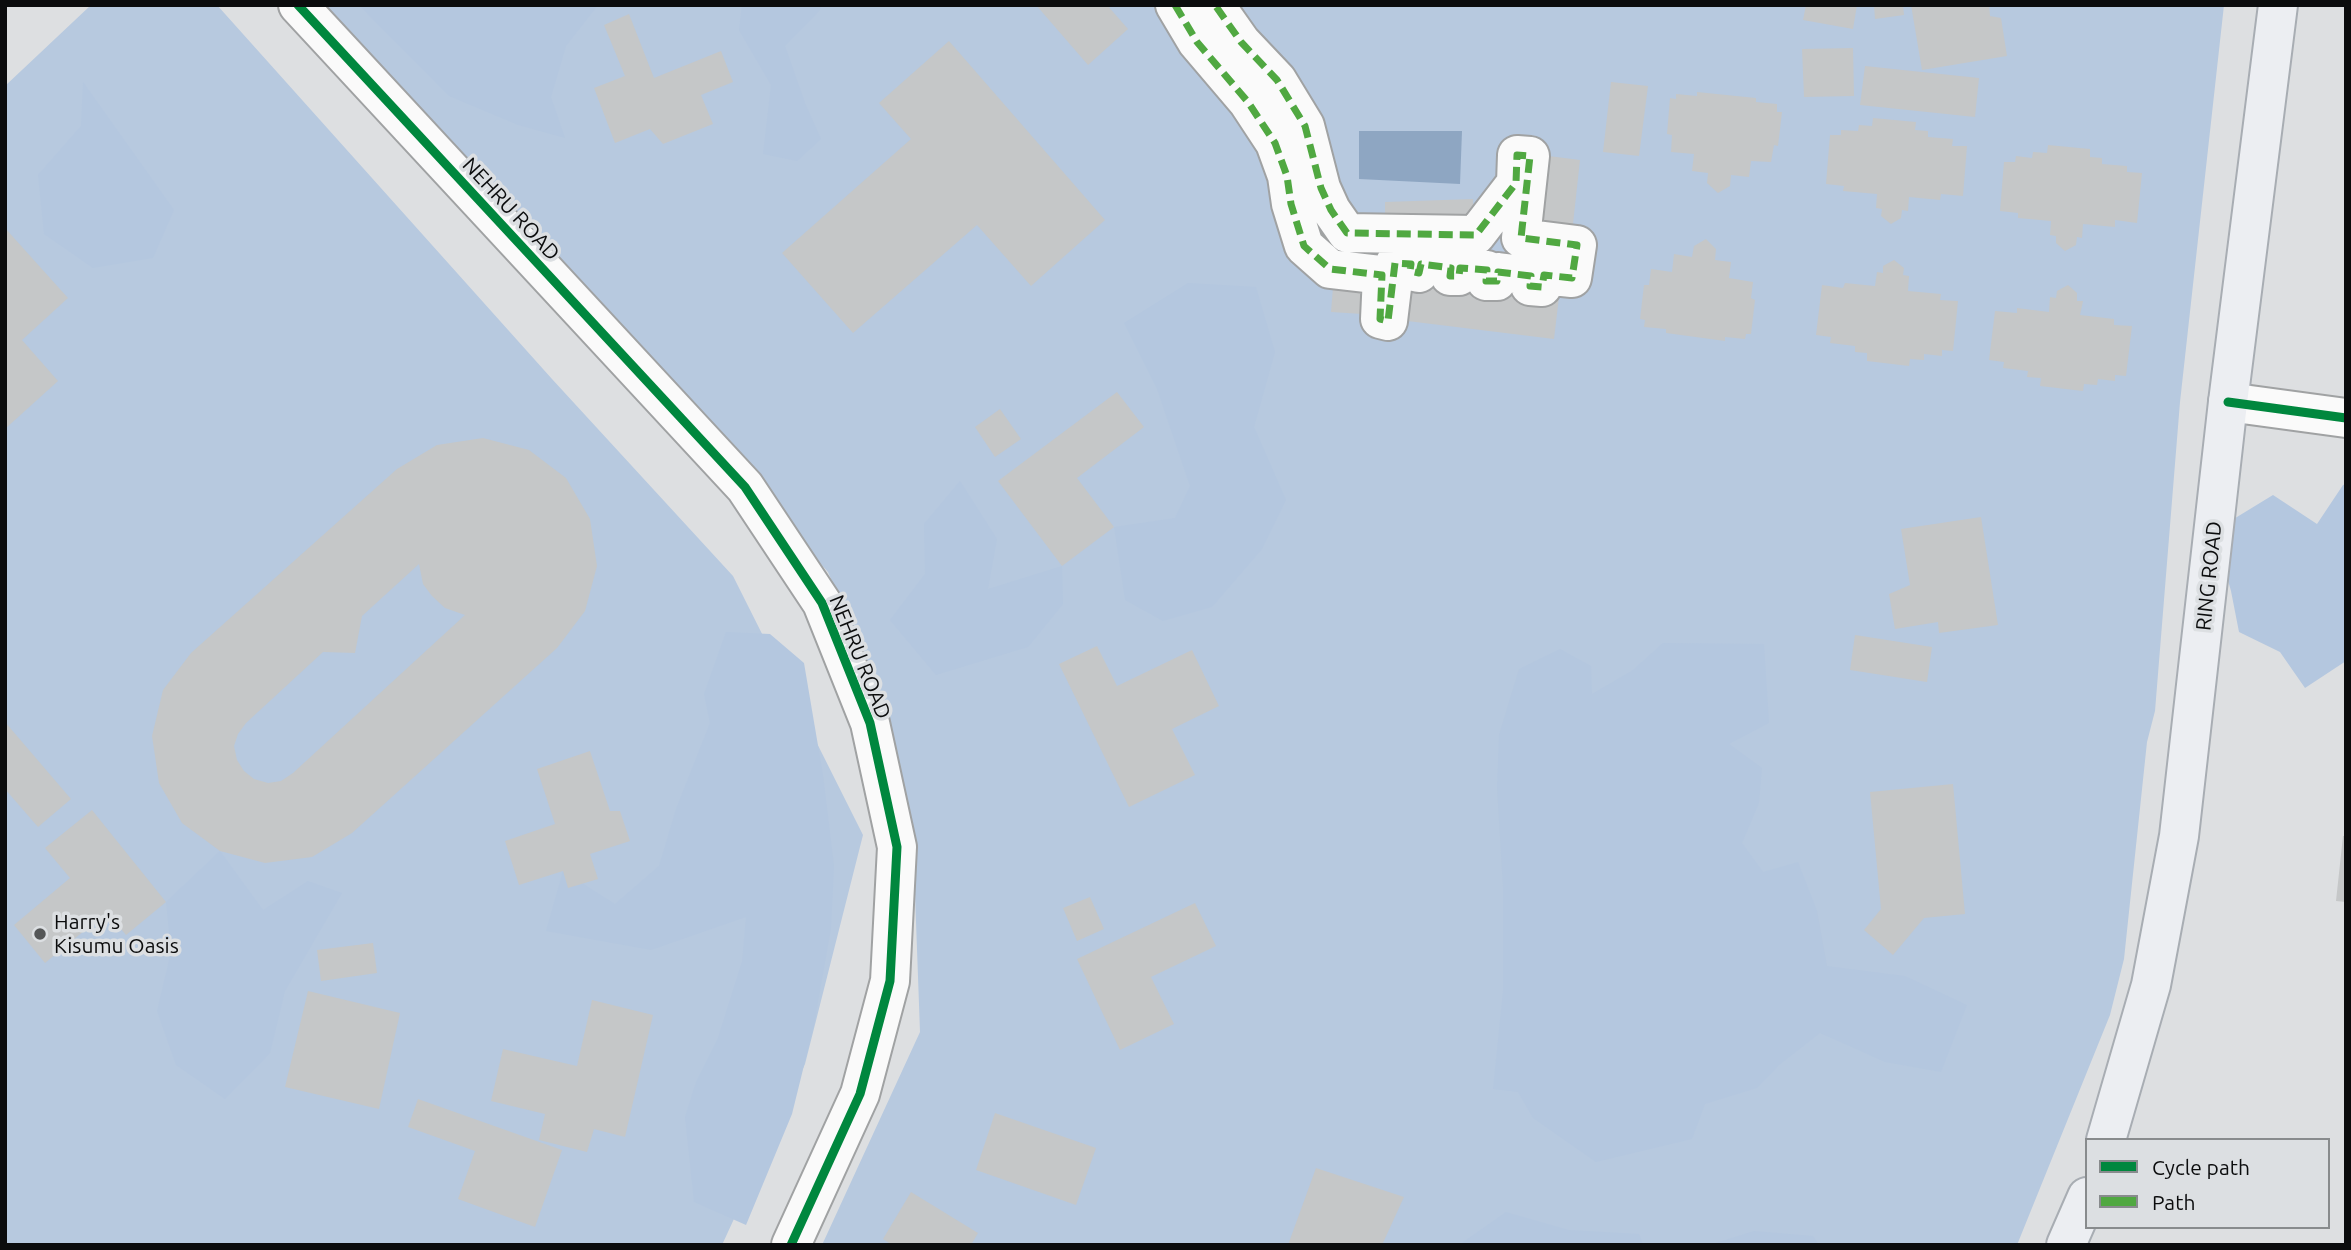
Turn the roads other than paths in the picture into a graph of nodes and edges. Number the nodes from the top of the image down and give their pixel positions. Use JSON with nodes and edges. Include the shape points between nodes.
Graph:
{"nodes":[{"id":1,"x":298,"y":5,"type":"edge"},
{"id":2,"x":1175,"y":5,"type":"edge"},
{"id":3,"x":1215,"y":5,"type":"edge"},
{"id":4,"x":2278,"y":5,"type":"edge"},
{"id":5,"x":2228,"y":402,"type":"junction"},
{"id":6,"x":2346,"y":418,"type":"edge"},
{"id":7,"x":2107,"y":1138,"type":"edge"},
{"id":8,"x":2085,"y":1202,"type":"edge"},
{"id":9,"x":791,"y":1245,"type":"edge"},
{"id":10,"x":2066,"y":1245,"type":"edge"}],
"edges":[{"from":1,"to":9,"type":"street","name":"NEHRU ROAD","via":[[745,487],[821,603],[870,723],[897,847],[890,981],[860,1094]]},
{"from":2,"to":3,"type":"street","via":[[1197,42],[1248,102],[1275,143],[1304,246],[1330,269],[1382,275],[1380,319],[1388,321],[1395,263],[1411,264],[1410,271],[1419,272],[1420,264],[1451,268],[1450,275],[1459,276],[1460,268],[1487,270],[1486,281],[1497,281],[1497,272],[1531,276],[1530,286],[1542,287],[1544,275],[1572,278],[1577,245],[1521,237],[1530,156],[1517,155],[1516,183],[1476,235],[1347,233],[1321,188],[1305,126],[1277,80],[1241,42]]},
{"from":4,"to":5,"type":"main road","name":"RING ROAD"},
{"from":5,"to":6,"type":"street"},
{"from":5,"to":7,"type":"main road","name":"RING ROAD","via":[[2179,836],[2151,985]]},
{"from":8,"to":10,"type":"main road"}]}
